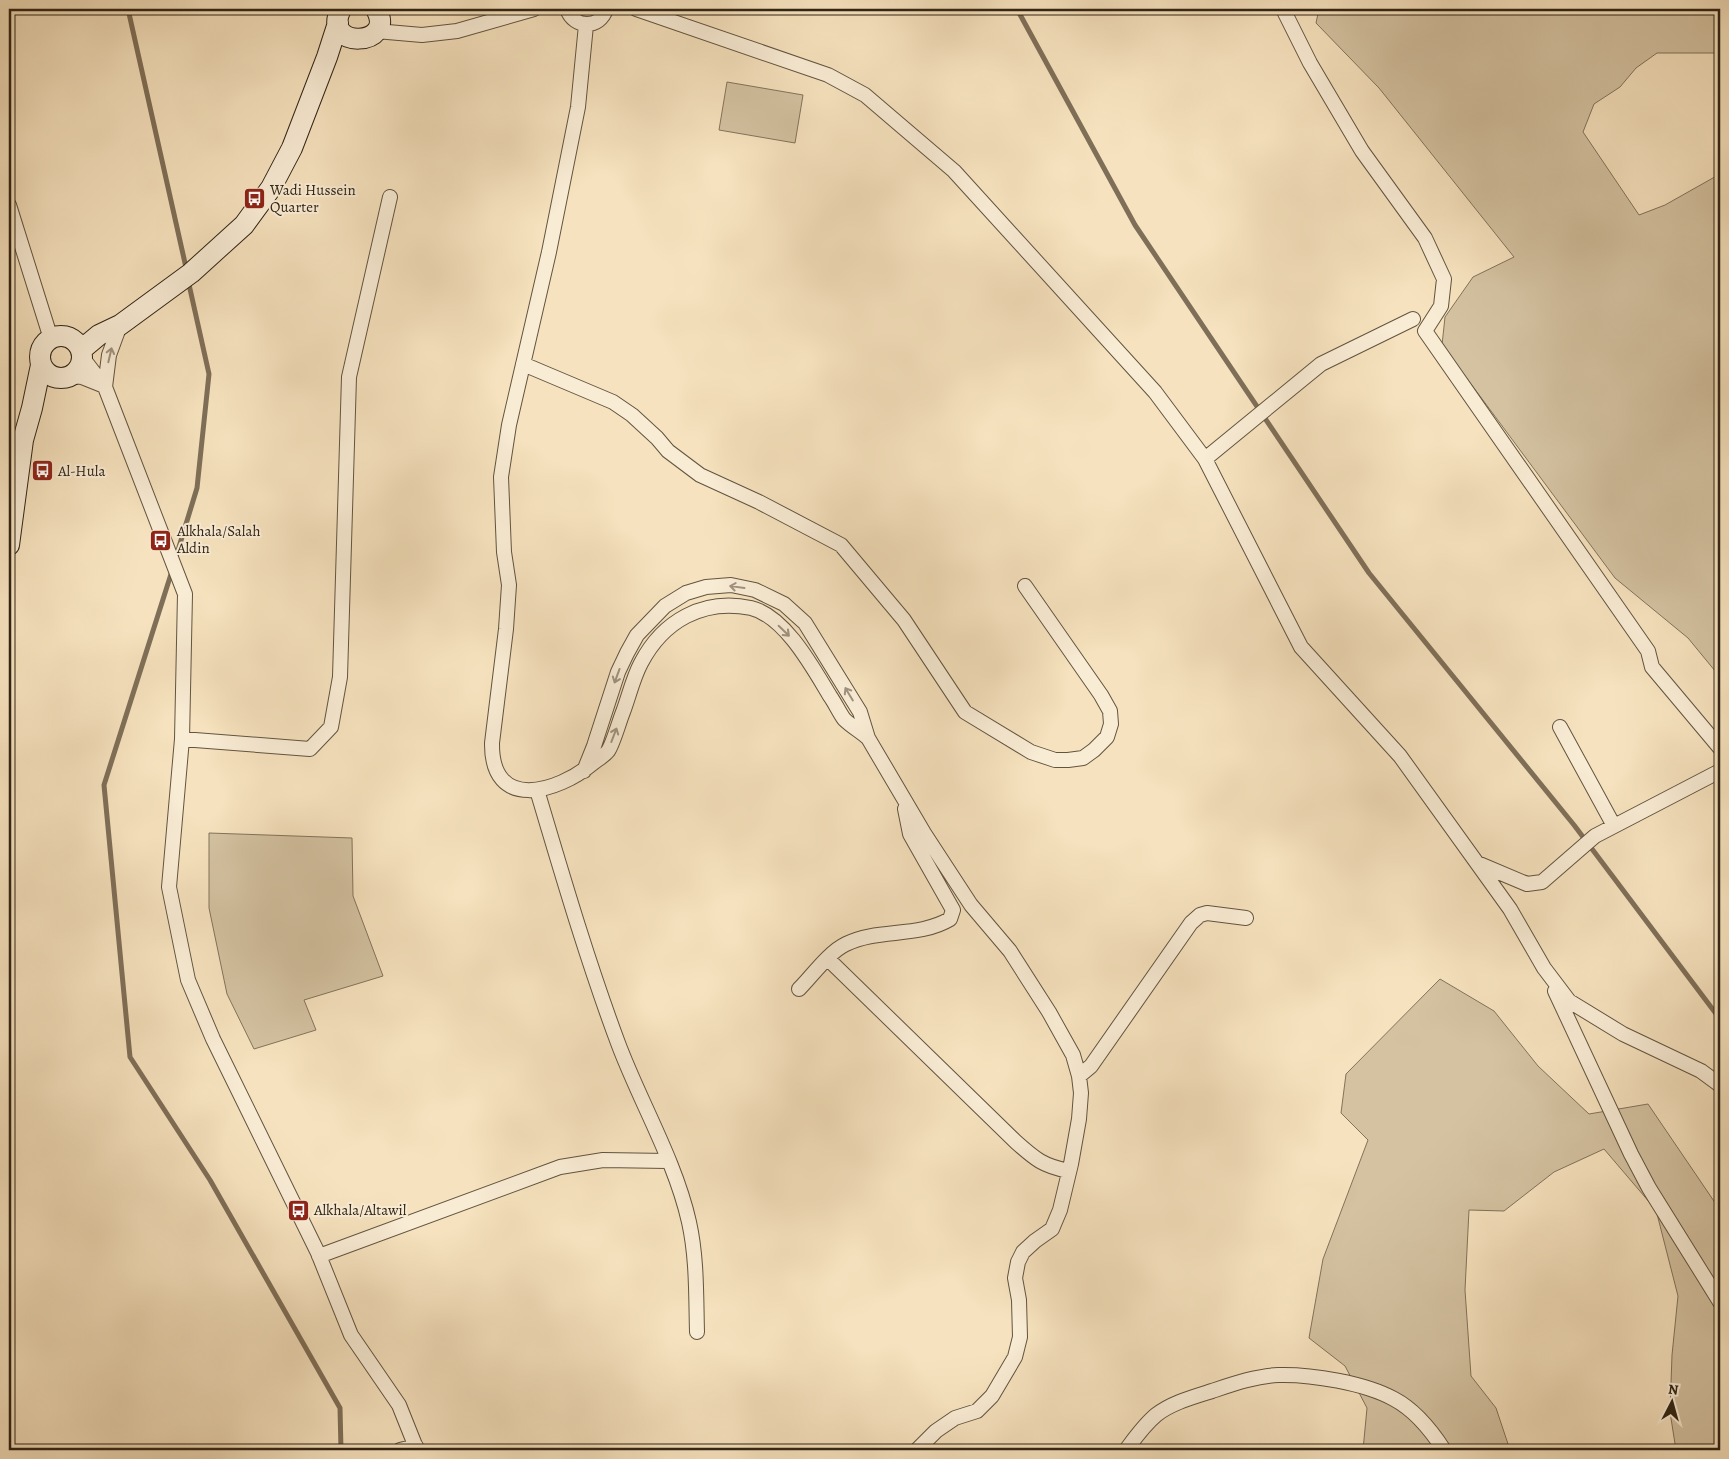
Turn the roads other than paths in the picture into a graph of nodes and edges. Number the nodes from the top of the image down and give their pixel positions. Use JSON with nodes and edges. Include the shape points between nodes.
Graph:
{"nodes":[{"id":1,"x":376,"y":9,"type":"edge"},
{"id":2,"x":534,"y":9,"type":"edge"},
{"id":3,"x":567,"y":9,"type":"edge"},
{"id":4,"x":606,"y":9,"type":"edge"},
{"id":5,"x":636,"y":9,"type":"edge"},
{"id":6,"x":1283,"y":9,"type":"edge"},
{"id":7,"x":339,"y":16,"type":"edge"},
{"id":8,"x":586,"y":25,"type":"junction"},
{"id":9,"x":376,"y":30,"type":"junction"},
{"id":10,"x":354,"y":39,"type":"junction"},
{"id":11,"x":327,"y":57,"type":"junction"},
{"id":12,"x":390,"y":197,"type":"dead end"},
{"id":13,"x":9,"y":205,"type":"edge"},
{"id":14,"x":1413,"y":319,"type":"dead end"},
{"id":15,"x":120,"y":325,"type":"junction"},
{"id":16,"x":51,"y":339,"type":"junction"},
{"id":17,"x":79,"y":349,"type":"junction"},
{"id":18,"x":41,"y":364,"type":"junction"},
{"id":19,"x":522,"y":364,"type":"junction"},
{"id":20,"x":65,"y":377,"type":"junction"},
{"id":21,"x":105,"y":387,"type":"junction"},
{"id":22,"x":32,"y":408,"type":"junction"},
{"id":23,"x":1205,"y":459,"type":"junction"},
{"id":24,"x":9,"y":545,"type":"edge"},
{"id":25,"x":1025,"y":586,"type":"dead end"},
{"id":26,"x":1560,"y":727,"type":"dead end"},
{"id":27,"x":868,"y":738,"type":"junction"},
{"id":28,"x":182,"y":739,"type":"junction"},
{"id":29,"x":1720,"y":748,"type":"edge"},
{"id":30,"x":1720,"y":770,"type":"edge"},
{"id":31,"x":584,"y":771,"type":"junction"},
{"id":32,"x":537,"y":790,"type":"junction"},
{"id":33,"x":902,"y":796,"type":"junction"},
{"id":34,"x":1614,"y":826,"type":"junction"},
{"id":35,"x":1476,"y":862,"type":"junction"},
{"id":36,"x":1246,"y":918,"type":"dead end"},
{"id":37,"x":828,"y":958,"type":"junction"},
{"id":38,"x":1544,"y":968,"type":"junction"},
{"id":39,"x":799,"y":989,"type":"dead end"},
{"id":40,"x":1079,"y":1076,"type":"junction"},
{"id":41,"x":1720,"y":1086,"type":"edge"},
{"id":42,"x":668,"y":1161,"type":"junction"},
{"id":43,"x":1069,"y":1171,"type":"junction"},
{"id":44,"x":319,"y":1256,"type":"junction"},
{"id":45,"x":1720,"y":1302,"type":"edge"},
{"id":46,"x":697,"y":1332,"type":"dead end"},
{"id":47,"x":417,"y":1448,"type":"edge"},
{"id":48,"x":400,"y":1450,"type":"edge"},
{"id":49,"x":917,"y":1450,"type":"edge"},
{"id":50,"x":1126,"y":1450,"type":"edge"},
{"id":51,"x":1444,"y":1450,"type":"edge"}],
"edges":[{"from":1,"to":9,"type":"street","via":[[379,19]]},
{"from":2,"to":9,"type":"street","via":[[457,31],[422,35]]},
{"from":3,"to":8,"type":"street","via":[[573,20]]},
{"from":4,"to":8,"type":"street","via":[[598,21]]},
{"from":5,"to":23,"type":"street","via":[[828,75],[865,96],[954,171],[1156,392]]},
{"from":6,"to":29,"type":"street","via":[[1357,143],[1425,238],[1444,279],[1441,306],[1425,331],[1648,651],[1652,668]]},
{"from":7,"to":10,"type":"street","via":[[343,34]]},
{"from":7,"to":11,"type":"street"},
{"from":8,"to":19,"type":"street","via":[[578,107],[549,252]]},
{"from":9,"to":10,"type":"street","via":[[366,38]]},
{"from":10,"to":11,"type":"street"},
{"from":11,"to":15,"type":"street","via":[[292,148],[271,188],[244,225],[191,273]]},
{"from":12,"to":28,"type":"street","via":[[349,377],[340,677],[331,727],[310,750]]},
{"from":13,"to":16,"type":"street"},
{"from":14,"to":23,"type":"street","via":[[1321,364]]},
{"from":15,"to":17,"type":"street"},
{"from":21,"to":15,"type":"street","one_way":true,"via":[[109,356]]},
{"from":16,"to":17,"type":"street","via":[[62,337]]},
{"from":16,"to":18,"type":"street","via":[[40,353]]},
{"from":17,"to":20,"type":"street","via":[[79,368]]},
{"from":17,"to":21,"type":"street"},
{"from":18,"to":20,"type":"street","via":[[49,374]]},
{"from":18,"to":22,"type":"street"},
{"from":19,"to":25,"type":"street","via":[[613,402],[700,475],[842,545],[904,620],[965,712],[1031,752],[1054,760],[1083,758],[1106,737],[1111,724],[1110,711]]},
{"from":19,"to":32,"type":"street","via":[[501,477],[504,552],[509,585],[492,757],[501,780],[514,787]]},
{"from":20,"to":21,"type":"street","via":[[82,377]]},
{"from":20,"to":22,"type":"street"},
{"from":21,"to":28,"type":"street","via":[[185,594]]},
{"from":22,"to":24,"type":"street","via":[[23,440]]},
{"from":23,"to":35,"type":"street","via":[[1301,647],[1400,756]]},
{"from":26,"to":34,"type":"street"},
{"from":31,"to":27,"type":"street","one_way":true,"via":[[608,751],[641,663],[661,634],[681,618],[702,608],[752,608],[765,614],[802,650],[844,718]]},
{"from":27,"to":31,"type":"street","one_way":true,"via":[[860,712],[805,623],[784,604],[755,590],[730,585],[706,587],[686,593],[665,606],[637,635],[618,672]]},
{"from":27,"to":33,"type":"street"},
{"from":28,"to":44,"type":"street","via":[[169,887],[188,980]]},
{"from":30,"to":34,"type":"street"},
{"from":31,"to":32,"type":"street","via":[[571,779]]},
{"from":32,"to":42,"type":"street","via":[[618,1043]]},
{"from":33,"to":37,"type":"street","via":[[910,834],[953,910],[950,919],[923,930],[864,937],[844,944]]},
{"from":33,"to":40,"type":"street","via":[[971,905],[1010,951],[1049,1012],[1073,1055]]},
{"from":34,"to":35,"type":"street","via":[[1595,836],[1542,882],[1527,884]]},
{"from":35,"to":38,"type":"street","via":[[1510,909]]},
{"from":36,"to":40,"type":"street","via":[[1207,913],[1195,919],[1091,1066]]},
{"from":37,"to":39,"type":"street"},
{"from":37,"to":43,"type":"street","via":[[1036,1160],[1051,1168]]},
{"from":38,"to":41,"type":"street","via":[[1570,1001],[1623,1034],[1701,1071]]},
{"from":38,"to":45,"type":"street","via":[[1644,1180]]},
{"from":40,"to":43,"type":"street","via":[[1079,1119]]},
{"from":42,"to":44,"type":"street","via":[[603,1160],[560,1167]]},
{"from":42,"to":46,"type":"street","via":[[689,1222],[696,1273]]},
{"from":43,"to":49,"type":"street","via":[[1052,1229],[1034,1241],[1018,1262],[1015,1278],[1020,1337],[1006,1374],[992,1396],[977,1411],[954,1418]]},
{"from":44,"to":47,"type":"street","via":[[351,1335],[399,1405]]},
{"from":47,"to":48,"type":"street"},
{"from":50,"to":51,"type":"street","via":[[1156,1415],[1187,1399],[1245,1380],[1278,1375],[1341,1382],[1394,1399],[1420,1418]]}]}
